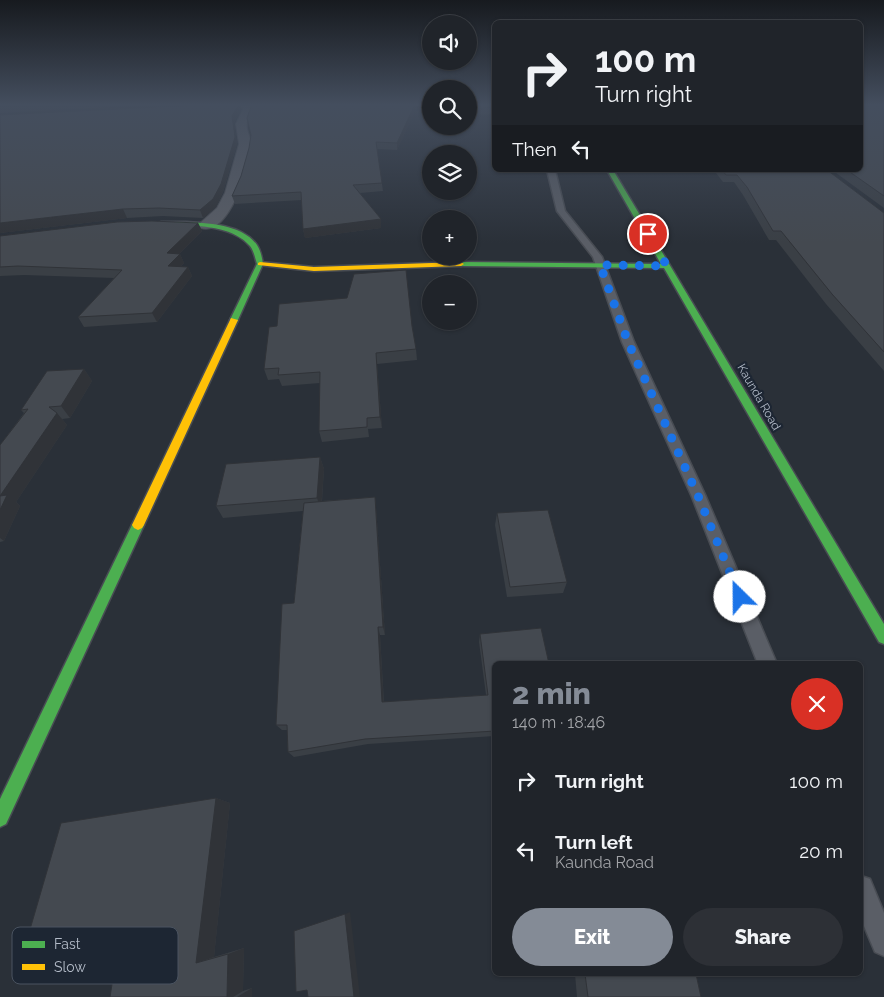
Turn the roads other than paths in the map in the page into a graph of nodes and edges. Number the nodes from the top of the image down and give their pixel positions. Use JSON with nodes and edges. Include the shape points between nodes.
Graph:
{"nodes":[{"id":1,"x":244,"y":151,"type":"edge"},
{"id":2,"x":551,"y":172,"type":"edge"},
{"id":3,"x":611,"y":172,"type":"edge"},
{"id":4,"x":145,"y":225,"type":"edge"},
{"id":5,"x":206,"y":225,"type":"junction"},
{"id":6,"x":260,"y":264,"type":"junction"},
{"id":7,"x":600,"y":265,"type":"junction"},
{"id":8,"x":667,"y":266,"type":"junction"},
{"id":9,"x":884,"y":637,"type":"edge"},
{"id":10,"x":767,"y":661,"type":"edge"},
{"id":11,"x":0,"y":818,"type":"edge"},
{"id":12,"x":863,"y":893,"type":"edge"},
{"id":13,"x":884,"y":943,"type":"edge"}],
"edges":[{"from":1,"to":5,"type":"street","via":[[224,210]]},
{"from":2,"to":7,"type":"lane","via":[[561,210]]},
{"from":3,"to":8,"type":"street","name":"Kaunda Road"},
{"from":4,"to":5,"type":"street"},
{"from":5,"to":6,"type":"street","via":[[239,234],[254,246]]},
{"from":6,"to":7,"type":"street","via":[[323,269],[429,264]]},
{"from":6,"to":11,"type":"street"},
{"from":7,"to":8,"type":"street"},
{"from":7,"to":10,"type":"lane","via":[[628,342],[699,498]]},
{"from":8,"to":9,"type":"street","name":"Kaunda Road"},
{"from":12,"to":13,"type":"lane"}]}
